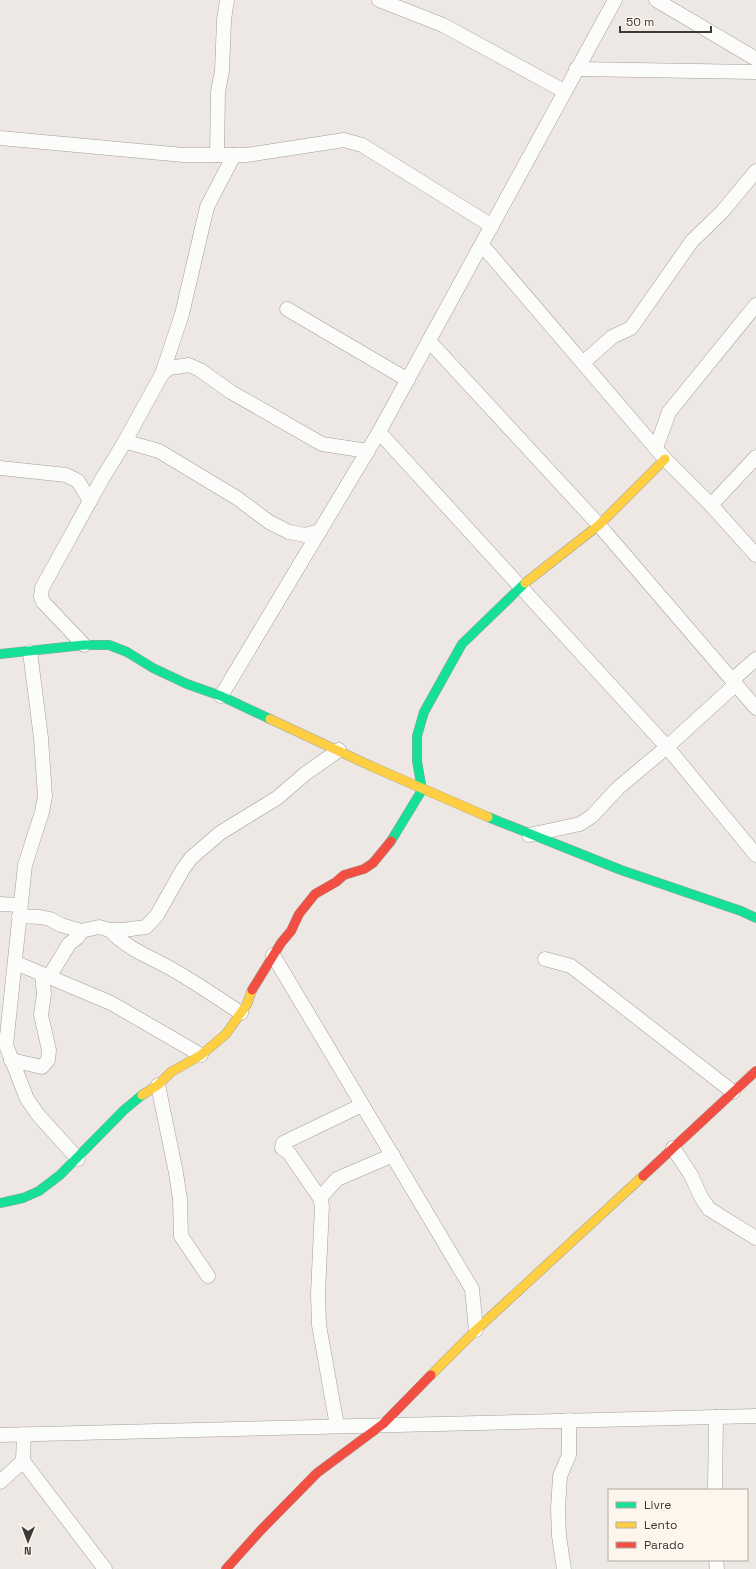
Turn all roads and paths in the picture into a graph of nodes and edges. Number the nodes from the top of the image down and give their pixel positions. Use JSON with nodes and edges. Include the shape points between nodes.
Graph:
{"nodes":[{"id":1,"x":227,"y":0,"type":"edge"},
{"id":2,"x":379,"y":0,"type":"edge"},
{"id":3,"x":615,"y":0,"type":"edge"},
{"id":4,"x":656,"y":0,"type":"edge"},
{"id":5,"x":756,"y":59,"type":"edge"},
{"id":6,"x":576,"y":70,"type":"junction"},
{"id":7,"x":756,"y":72,"type":"edge"},
{"id":8,"x":564,"y":91,"type":"junction"},
{"id":9,"x":0,"y":138,"type":"edge"},
{"id":10,"x":217,"y":155,"type":"junction"},
{"id":11,"x":234,"y":155,"type":"junction"},
{"id":12,"x":756,"y":170,"type":"edge"},
{"id":13,"x":492,"y":226,"type":"junction"},
{"id":14,"x":482,"y":245,"type":"junction"},
{"id":15,"x":756,"y":305,"type":"edge"},
{"id":16,"x":287,"y":309,"type":"dead end"},
{"id":17,"x":430,"y":341,"type":"junction"},
{"id":18,"x":583,"y":363,"type":"junction"},
{"id":19,"x":162,"y":374,"type":"junction"},
{"id":20,"x":408,"y":380,"type":"junction"},
{"id":21,"x":379,"y":432,"type":"junction"},
{"id":22,"x":124,"y":443,"type":"junction"},
{"id":23,"x":656,"y":448,"type":"junction"},
{"id":24,"x":368,"y":451,"type":"junction"},
{"id":25,"x":756,"y":457,"type":"edge"},
{"id":26,"x":665,"y":459,"type":"junction"},
{"id":27,"x":0,"y":468,"type":"edge"},
{"id":28,"x":102,"y":479,"type":"junction"},
{"id":29,"x":78,"y":481,"type":"junction"},
{"id":30,"x":90,"y":501,"type":"junction"},
{"id":31,"x":711,"y":505,"type":"junction"},
{"id":32,"x":599,"y":525,"type":"junction"},
{"id":33,"x":320,"y":531,"type":"junction"},
{"id":34,"x":756,"y":555,"type":"edge"},
{"id":35,"x":521,"y":586,"type":"junction"},
{"id":36,"x":84,"y":645,"type":"junction"},
{"id":37,"x":30,"y":652,"type":"junction"},
{"id":38,"x":0,"y":654,"type":"edge"},
{"id":39,"x":756,"y":659,"type":"edge"},
{"id":40,"x":734,"y":682,"type":"junction"},
{"id":41,"x":221,"y":696,"type":"junction"},
{"id":42,"x":756,"y":708,"type":"edge"},
{"id":43,"x":667,"y":747,"type":"junction"},
{"id":44,"x":339,"y":750,"type":"junction"},
{"id":45,"x":422,"y":790,"type":"junction"},
{"id":46,"x":528,"y":835,"type":"junction"},
{"id":47,"x":756,"y":855,"type":"edge"},
{"id":48,"x":0,"y":904,"type":"edge"},
{"id":49,"x":20,"y":911,"type":"junction"},
{"id":50,"x":756,"y":918,"type":"edge"},
{"id":51,"x":110,"y":930,"type":"junction"},
{"id":52,"x":81,"y":931,"type":"junction"},
{"id":53,"x":273,"y":955,"type":"junction"},
{"id":54,"x":545,"y":959,"type":"dead end"},
{"id":55,"x":16,"y":963,"type":"junction"},
{"id":56,"x":45,"y":976,"type":"junction"},
{"id":57,"x":6,"y":988,"type":"edge"},
{"id":58,"x":241,"y":1013,"type":"junction"},
{"id":59,"x":3,"y":1046,"type":"edge"},
{"id":60,"x":201,"y":1055,"type":"junction"},
{"id":61,"x":11,"y":1060,"type":"junction"},
{"id":62,"x":756,"y":1071,"type":"edge"},
{"id":63,"x":158,"y":1085,"type":"junction"},
{"id":64,"x":733,"y":1092,"type":"junction"},
{"id":65,"x":362,"y":1104,"type":"junction"},
{"id":66,"x":674,"y":1148,"type":"junction"},
{"id":67,"x":392,"y":1155,"type":"junction"},
{"id":68,"x":78,"y":1159,"type":"junction"},
{"id":69,"x":320,"y":1198,"type":"junction"},
{"id":70,"x":0,"y":1204,"type":"edge"},
{"id":71,"x":756,"y":1238,"type":"edge"},
{"id":72,"x":208,"y":1276,"type":"dead end"},
{"id":73,"x":476,"y":1330,"type":"junction"},
{"id":74,"x":756,"y":1416,"type":"edge"},
{"id":75,"x":716,"y":1417,"type":"junction"},
{"id":76,"x":569,"y":1420,"type":"junction"},
{"id":77,"x":383,"y":1424,"type":"junction"},
{"id":78,"x":337,"y":1426,"type":"junction"},
{"id":79,"x":24,"y":1434,"type":"junction"},
{"id":80,"x":0,"y":1435,"type":"edge"},
{"id":81,"x":23,"y":1461,"type":"junction"},
{"id":82,"x":0,"y":1482,"type":"edge"},
{"id":83,"x":715,"y":1489,"type":"edge"},
{"id":84,"x":106,"y":1569,"type":"edge"},
{"id":85,"x":226,"y":1569,"type":"edge"},
{"id":86,"x":564,"y":1569,"type":"edge"}],
"edges":[{"from":1,"to":10,"type":"street","via":[[218,92]]},
{"from":2,"to":8,"type":"street","via":[[443,25]]},
{"from":3,"to":6,"type":"street"},
{"from":4,"to":5,"type":"street"},
{"from":6,"to":7,"type":"street"},
{"from":6,"to":8,"type":"street"},
{"from":8,"to":13,"type":"street"},
{"from":9,"to":10,"type":"street","via":[[183,155]]},
{"from":10,"to":11,"type":"street"},
{"from":11,"to":13,"type":"street","via":[[336,140],[362,145]]},
{"from":11,"to":19,"type":"street","via":[[207,207],[182,314]]},
{"from":12,"to":18,"type":"street","via":[[722,212],[692,241],[631,328],[612,337]]},
{"from":13,"to":14,"type":"street"},
{"from":14,"to":17,"type":"street"},
{"from":14,"to":18,"type":"street"},
{"from":15,"to":23,"type":"street","via":[[669,412]]},
{"from":16,"to":20,"type":"street"},
{"from":17,"to":20,"type":"street"},
{"from":17,"to":32,"type":"street"},
{"from":18,"to":23,"type":"street"},
{"from":19,"to":22,"type":"street"},
{"from":19,"to":24,"type":"street","via":[[168,368],[189,365],[322,444]]},
{"from":20,"to":21,"type":"street"},
{"from":21,"to":24,"type":"street"},
{"from":21,"to":35,"type":"street"},
{"from":22,"to":28,"type":"street"},
{"from":22,"to":33,"type":"street","via":[[159,451],[289,532],[305,535]]},
{"from":23,"to":26,"type":"street"},
{"from":24,"to":33,"type":"street"},
{"from":25,"to":31,"type":"street"},
{"from":26,"to":31,"type":"street"},
{"from":26,"to":32,"type":"street"},
{"from":27,"to":29,"type":"street","via":[[66,475]]},
{"from":28,"to":29,"type":"street"},
{"from":28,"to":30,"type":"street"},
{"from":29,"to":30,"type":"street"},
{"from":30,"to":36,"type":"street","via":[[40,596],[49,610],[72,630]]},
{"from":31,"to":34,"type":"street"},
{"from":32,"to":35,"type":"street"},
{"from":32,"to":40,"type":"street"},
{"from":33,"to":41,"type":"street"},
{"from":35,"to":43,"type":"street"},
{"from":35,"to":45,"type":"street","via":[[462,644],[424,712],[417,736],[417,761]]},
{"from":36,"to":37,"type":"street"},
{"from":36,"to":41,"type":"street","via":[[109,645],[127,652],[166,675]]},
{"from":37,"to":38,"type":"street"},
{"from":37,"to":49,"type":"street","via":[[45,784],[42,812],[25,865]]},
{"from":39,"to":40,"type":"street"},
{"from":40,"to":42,"type":"street"},
{"from":40,"to":43,"type":"street"},
{"from":41,"to":44,"type":"street"},
{"from":43,"to":46,"type":"street","via":[[580,824]]},
{"from":43,"to":47,"type":"street"},
{"from":44,"to":45,"type":"street"},
{"from":44,"to":51,"type":"street","via":[[277,798],[220,833],[191,858],[182,868],[157,915],[146,927]]},
{"from":45,"to":46,"type":"street"},
{"from":45,"to":53,"type":"street","via":[[390,843],[373,863],[364,869],[344,875],[315,894]]},
{"from":46,"to":50,"type":"street","via":[[643,880]]},
{"from":48,"to":49,"type":"street"},
{"from":49,"to":52,"type":"street"},
{"from":49,"to":55,"type":"street"},
{"from":51,"to":52,"type":"street","via":[[99,927]]},
{"from":51,"to":58,"type":"street","via":[[128,947],[175,970]]},
{"from":52,"to":56,"type":"street"},
{"from":53,"to":58,"type":"street"},
{"from":53,"to":65,"type":"street"},
{"from":54,"to":64,"type":"street","via":[[571,966]]},
{"from":55,"to":56,"type":"street"},
{"from":55,"to":57,"type":"street"},
{"from":56,"to":60,"type":"street","via":[[111,1003]]},
{"from":56,"to":61,"type":"street","via":[[41,1015],[49,1050],[48,1060],[42,1067]]},
{"from":57,"to":59,"type":"street"},
{"from":58,"to":60,"type":"street","via":[[226,1034]]},
{"from":59,"to":61,"type":"street"},
{"from":60,"to":63,"type":"street","via":[[171,1072]]},
{"from":61,"to":68,"type":"street","via":[[27,1099]]},
{"from":62,"to":64,"type":"street"},
{"from":63,"to":68,"type":"street","via":[[149,1089],[124,1110]]},
{"from":63,"to":72,"type":"street","via":[[180,1199],[181,1236]]},
{"from":64,"to":66,"type":"street"},
{"from":65,"to":67,"type":"street"},
{"from":65,"to":69,"type":"street","via":[[283,1143],[282,1148],[289,1153]]},
{"from":66,"to":71,"type":"street","via":[[709,1209]]},
{"from":66,"to":73,"type":"street"},
{"from":67,"to":69,"type":"street","via":[[337,1179]]},
{"from":67,"to":73,"type":"street","via":[[472,1289]]},
{"from":68,"to":70,"type":"street","via":[[60,1176],[39,1190],[23,1198]]},
{"from":69,"to":78,"type":"street","via":[[322,1206],[319,1325]]},
{"from":73,"to":77,"type":"street"},
{"from":74,"to":75,"type":"street"},
{"from":75,"to":76,"type":"street"},
{"from":75,"to":83,"type":"street"},
{"from":76,"to":77,"type":"street"},
{"from":76,"to":86,"type":"street","via":[[569,1455],[560,1476],[558,1509]]},
{"from":77,"to":78,"type":"street"},
{"from":77,"to":85,"type":"street","via":[[317,1473]]},
{"from":78,"to":79,"type":"street"},
{"from":79,"to":80,"type":"street"},
{"from":79,"to":81,"type":"street"},
{"from":81,"to":82,"type":"street"},
{"from":81,"to":84,"type":"street"}]}
